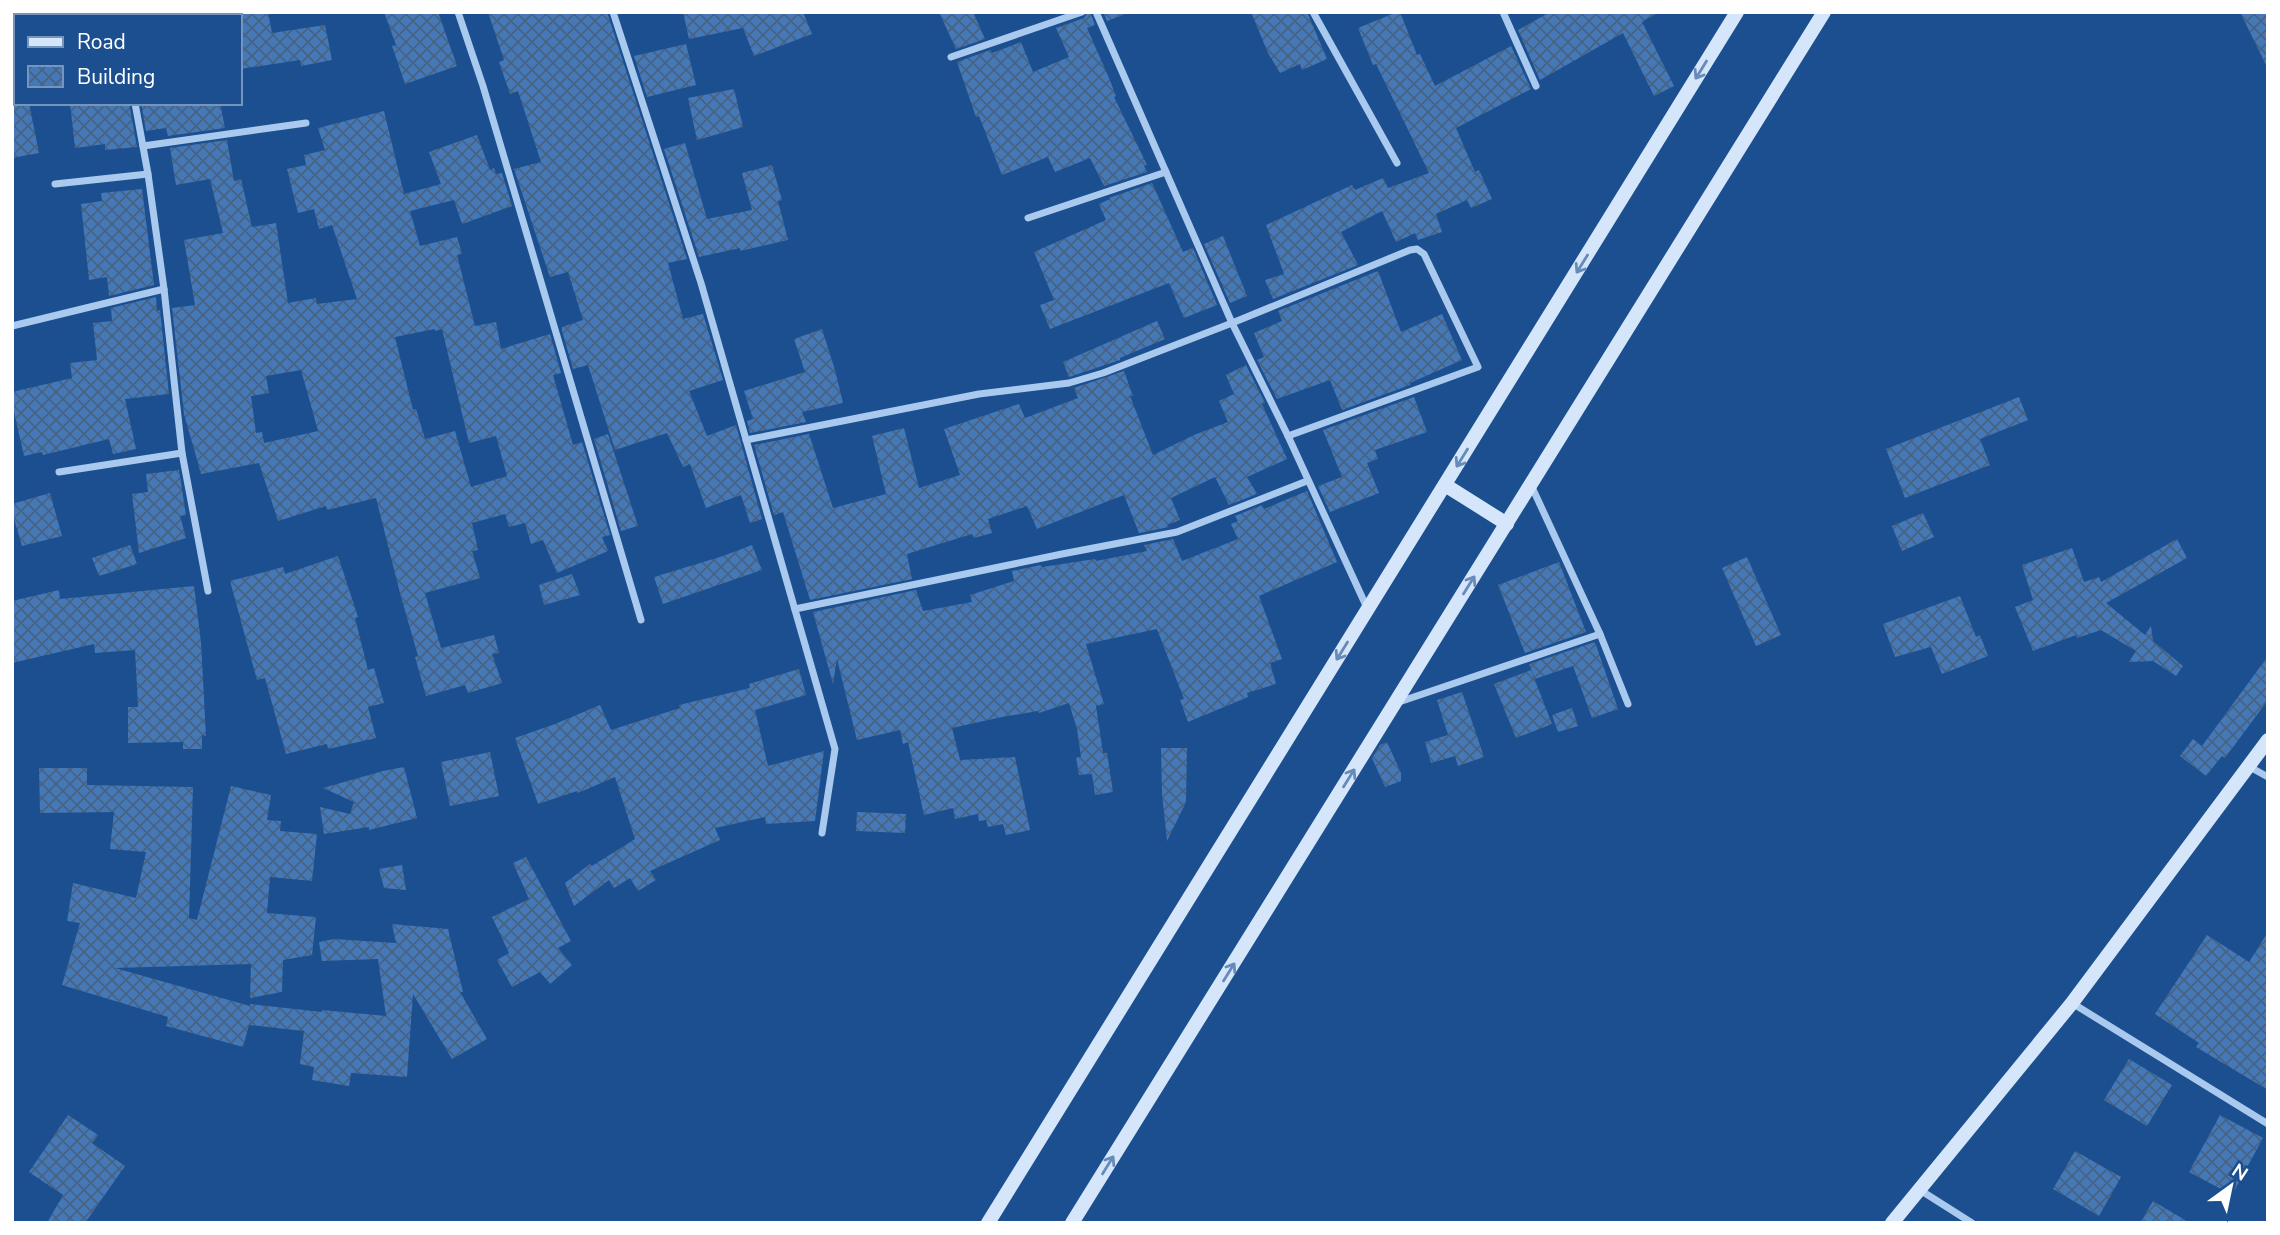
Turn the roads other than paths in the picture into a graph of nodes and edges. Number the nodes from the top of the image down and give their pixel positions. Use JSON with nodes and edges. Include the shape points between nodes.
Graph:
{"nodes":[{"id":1,"x":458,"y":12,"type":"edge"},
{"id":2,"x":613,"y":12,"type":"edge"},
{"id":3,"x":1082,"y":12,"type":"edge"},
{"id":4,"x":1096,"y":12,"type":"edge"},
{"id":5,"x":1313,"y":12,"type":"edge"},
{"id":6,"x":1503,"y":12,"type":"edge"},
{"id":7,"x":1824,"y":12,"type":"edge"},
{"id":8,"x":1734,"y":14,"type":"edge"},
{"id":9,"x":951,"y":57,"type":"dead end"},
{"id":10,"x":1536,"y":86,"type":"dead end"},
{"id":11,"x":135,"y":105,"type":"edge"},
{"id":12,"x":306,"y":123,"type":"dead end"},
{"id":13,"x":143,"y":146,"type":"junction"},
{"id":14,"x":1397,"y":163,"type":"dead end"},
{"id":15,"x":1166,"y":172,"type":"junction"},
{"id":16,"x":148,"y":174,"type":"junction"},
{"id":17,"x":55,"y":184,"type":"dead end"},
{"id":18,"x":1028,"y":218,"type":"dead end"},
{"id":19,"x":164,"y":289,"type":"junction"},
{"id":20,"x":1233,"y":323,"type":"junction"},
{"id":21,"x":12,"y":326,"type":"edge"},
{"id":22,"x":1288,"y":436,"type":"junction"},
{"id":23,"x":746,"y":440,"type":"junction"},
{"id":24,"x":182,"y":453,"type":"junction"},
{"id":25,"x":59,"y":472,"type":"dead end"},
{"id":26,"x":1307,"y":481,"type":"junction"},
{"id":27,"x":1530,"y":484,"type":"junction"},
{"id":28,"x":1445,"y":485,"type":"junction"},
{"id":29,"x":1507,"y":524,"type":"junction"},
{"id":30,"x":208,"y":592,"type":"dead end"},
{"id":31,"x":795,"y":609,"type":"junction"},
{"id":32,"x":1368,"y":610,"type":"junction"},
{"id":33,"x":641,"y":620,"type":"dead end"},
{"id":34,"x":1600,"y":634,"type":"junction"},
{"id":35,"x":1395,"y":703,"type":"junction"},
{"id":36,"x":1628,"y":704,"type":"dead end"},
{"id":37,"x":2268,"y":740,"type":"edge"},
{"id":38,"x":2248,"y":765,"type":"junction"},
{"id":39,"x":2268,"y":777,"type":"edge"},
{"id":40,"x":821,"y":833,"type":"dead end"},
{"id":41,"x":2072,"y":1003,"type":"junction"},
{"id":42,"x":2268,"y":1124,"type":"edge"},
{"id":43,"x":1920,"y":1190,"type":"junction"},
{"id":44,"x":988,"y":1223,"type":"edge"},
{"id":45,"x":1072,"y":1223,"type":"edge"},
{"id":46,"x":1892,"y":1223,"type":"edge"},
{"id":47,"x":1972,"y":1223,"type":"edge"}],
"edges":[{"from":1,"to":33,"type":"street"},
{"from":2,"to":23,"type":"street","via":[[701,283]]},
{"from":3,"to":9,"type":"street"},
{"from":4,"to":15,"type":"street"},
{"from":5,"to":14,"type":"street"},
{"from":6,"to":10,"type":"street"},
{"from":7,"to":27,"type":"street"},
{"from":8,"to":28,"type":"street","one_way":true},
{"from":11,"to":13,"type":"street"},
{"from":12,"to":13,"type":"street"},
{"from":13,"to":16,"type":"street"},
{"from":15,"to":18,"type":"street"},
{"from":15,"to":20,"type":"street"},
{"from":16,"to":17,"type":"street"},
{"from":16,"to":19,"type":"street"},
{"from":19,"to":21,"type":"street"},
{"from":19,"to":24,"type":"street"},
{"from":20,"to":22,"type":"street"},
{"from":20,"to":22,"type":"street","via":[[1417,249],[1424,254],[1478,367]]},
{"from":20,"to":23,"type":"street","via":[[1069,383],[979,394]]},
{"from":22,"to":26,"type":"street"},
{"from":23,"to":31,"type":"street"},
{"from":24,"to":25,"type":"street"},
{"from":24,"to":30,"type":"street"},
{"from":26,"to":31,"type":"street","via":[[1177,532]]},
{"from":26,"to":32,"type":"street"},
{"from":27,"to":29,"type":"street"},
{"from":27,"to":34,"type":"street"},
{"from":28,"to":29,"type":"street"},
{"from":28,"to":32,"type":"street"},
{"from":35,"to":29,"type":"street","one_way":true},
{"from":31,"to":40,"type":"street","via":[[835,749]]},
{"from":32,"to":44,"type":"street","one_way":true},
{"from":34,"to":35,"type":"street"},
{"from":34,"to":36,"type":"street"},
{"from":45,"to":35,"type":"street","one_way":true},
{"from":37,"to":38,"type":"street"},
{"from":38,"to":39,"type":"street"},
{"from":38,"to":41,"type":"street"},
{"from":41,"to":42,"type":"street"},
{"from":41,"to":43,"type":"street"},
{"from":43,"to":46,"type":"street"},
{"from":43,"to":47,"type":"street"}]}
